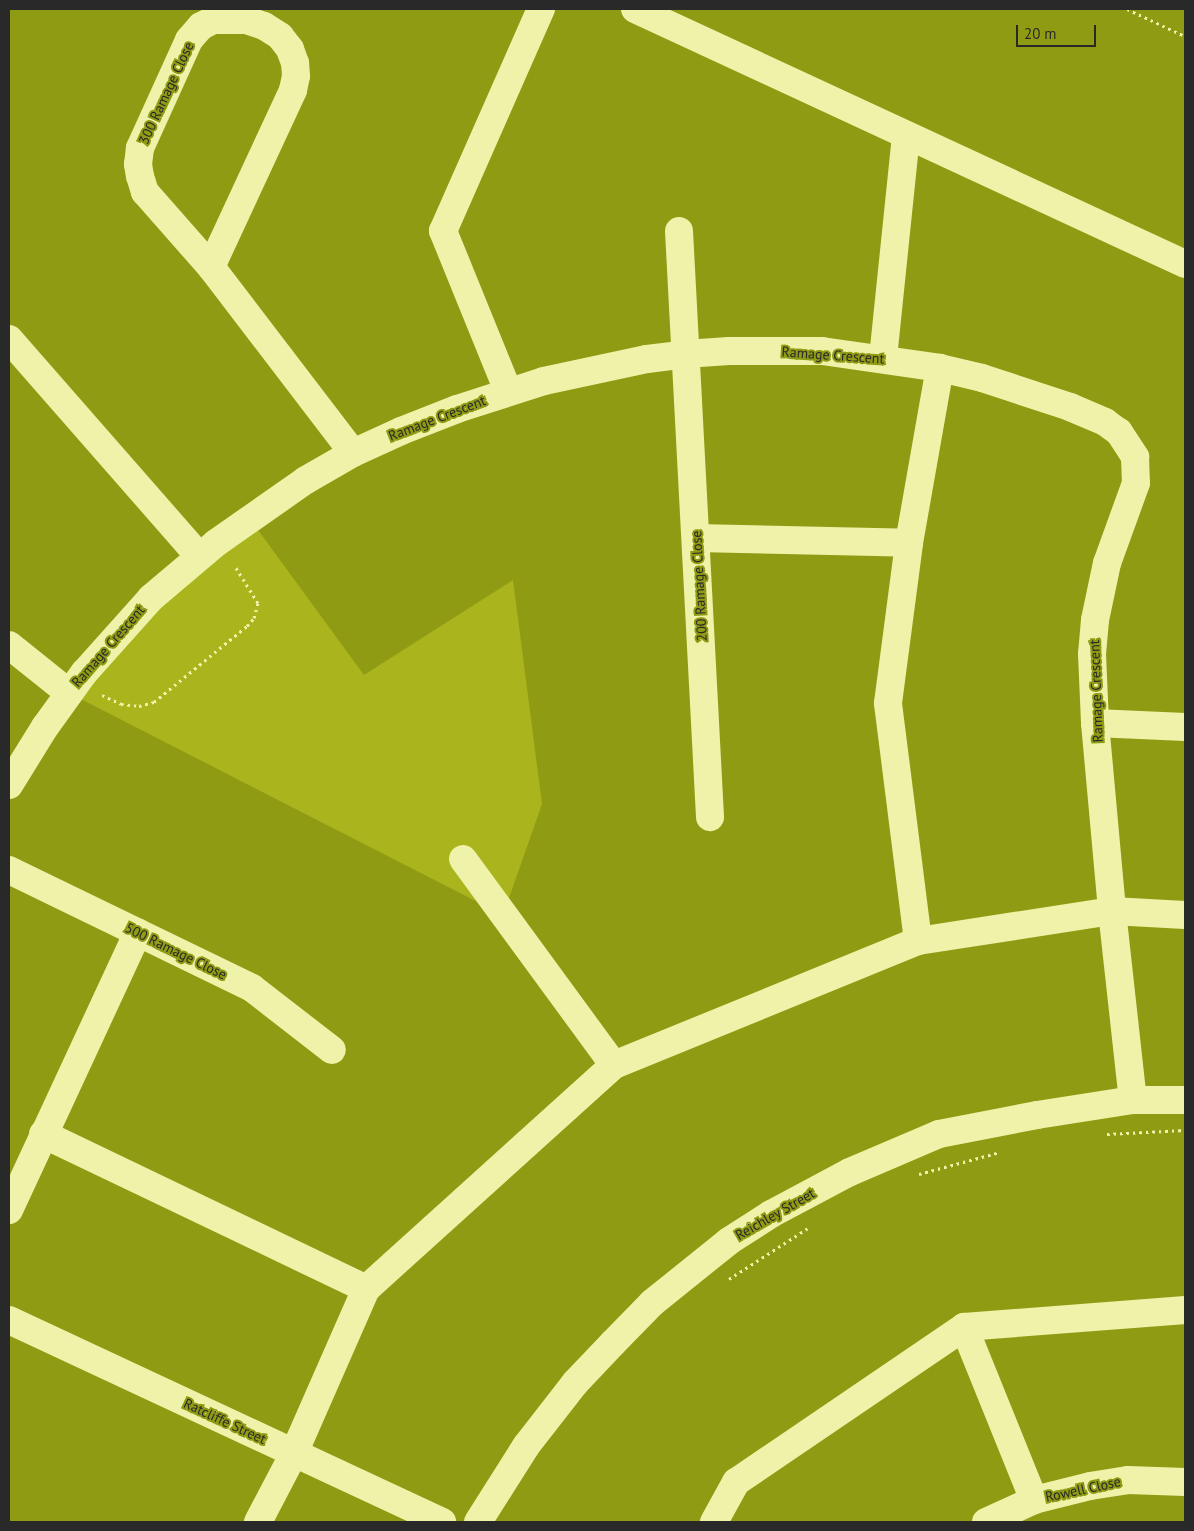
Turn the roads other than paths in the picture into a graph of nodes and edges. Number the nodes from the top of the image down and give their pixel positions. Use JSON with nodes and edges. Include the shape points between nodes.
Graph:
{"nodes":[{"id":1,"x":541,"y":9,"type":"edge"},
{"id":2,"x":635,"y":9,"type":"edge"},
{"id":3,"x":906,"y":135,"type":"junction"},
{"id":4,"x":679,"y":231,"type":"dead end"},
{"id":5,"x":1185,"y":264,"type":"edge"},
{"id":6,"x":211,"y":268,"type":"junction"},
{"id":7,"x":9,"y":339,"type":"edge"},
{"id":8,"x":684,"y":354,"type":"junction"},
{"id":9,"x":883,"y":358,"type":"junction"},
{"id":10,"x":940,"y":368,"type":"junction"},
{"id":11,"x":508,"y":392,"type":"junction"},
{"id":12,"x":353,"y":453,"type":"junction"},
{"id":13,"x":696,"y":538,"type":"junction"},
{"id":14,"x":910,"y":544,"type":"junction"},
{"id":15,"x":199,"y":556,"type":"junction"},
{"id":16,"x":9,"y":645,"type":"edge"},
{"id":17,"x":69,"y":693,"type":"junction"},
{"id":18,"x":1095,"y":723,"type":"junction"},
{"id":19,"x":1185,"y":727,"type":"edge"},
{"id":20,"x":9,"y":785,"type":"edge"},
{"id":21,"x":710,"y":817,"type":"dead end"},
{"id":22,"x":463,"y":859,"type":"dead end"},
{"id":23,"x":9,"y":870,"type":"edge"},
{"id":24,"x":1112,"y":911,"type":"junction"},
{"id":25,"x":1185,"y":916,"type":"edge"},
{"id":26,"x":138,"y":932,"type":"junction"},
{"id":27,"x":918,"y":941,"type":"junction"},
{"id":28,"x":332,"y":1050,"type":"dead end"},
{"id":29,"x":614,"y":1066,"type":"junction"},
{"id":30,"x":1133,"y":1100,"type":"junction"},
{"id":31,"x":1185,"y":1100,"type":"edge"},
{"id":32,"x":42,"y":1134,"type":"junction"},
{"id":33,"x":9,"y":1210,"type":"edge"},
{"id":34,"x":366,"y":1289,"type":"junction"},
{"id":35,"x":1185,"y":1310,"type":"edge"},
{"id":36,"x":9,"y":1320,"type":"edge"},
{"id":37,"x":964,"y":1327,"type":"junction"},
{"id":38,"x":294,"y":1453,"type":"junction"},
{"id":39,"x":1185,"y":1482,"type":"edge"},
{"id":40,"x":1034,"y":1500,"type":"junction"},
{"id":41,"x":258,"y":1522,"type":"edge"},
{"id":42,"x":442,"y":1522,"type":"edge"},
{"id":43,"x":478,"y":1522,"type":"edge"},
{"id":44,"x":714,"y":1522,"type":"edge"},
{"id":45,"x":986,"y":1522,"type":"edge"}],
"edges":[{"from":1,"to":11,"type":"street","via":[[443,231]]},
{"from":2,"to":3,"type":"street"},
{"from":3,"to":5,"type":"street"},
{"from":3,"to":9,"type":"street"},
{"from":4,"to":8,"type":"street","name":"200 Ramage Close"},
{"from":6,"to":6,"type":"street","name":"300 Ramage Close","via":[[293,90],[296,76],[290,48],[280,36],[247,20],[213,20],[201,26],[181,54],[140,148],[138,164],[145,192]]},
{"from":6,"to":12,"type":"street","name":"300 Ramage Close"},
{"from":7,"to":15,"type":"street"},
{"from":8,"to":9,"type":"street","name":"Ramage Crescent","via":[[822,351]]},
{"from":8,"to":11,"type":"street","name":"Ramage Crescent","via":[[610,366]]},
{"from":8,"to":13,"type":"street","name":"200 Ramage Close"},
{"from":9,"to":10,"type":"street","name":"Ramage Crescent"},
{"from":10,"to":14,"type":"street"},
{"from":10,"to":18,"type":"street","name":"Ramage Crescent","via":[[1023,391],[1105,422],[1120,432],[1135,457],[1136,483],[1107,563],[1095,620],[1092,654]]},
{"from":11,"to":12,"type":"street","name":"Ramage Crescent","via":[[400,431]]},
{"from":12,"to":15,"type":"street","name":"Ramage Crescent","via":[[306,480]]},
{"from":13,"to":14,"type":"street"},
{"from":13,"to":21,"type":"street","name":"200 Ramage Close"},
{"from":14,"to":27,"type":"street","via":[[888,703]]},
{"from":15,"to":17,"type":"street","name":"Ramage Crescent","via":[[150,598]]},
{"from":16,"to":17,"type":"street"},
{"from":17,"to":20,"type":"street","name":"Ramage Crescent"},
{"from":18,"to":19,"type":"street"},
{"from":18,"to":24,"type":"street","name":"Ramage Crescent"},
{"from":22,"to":29,"type":"street"},
{"from":23,"to":26,"type":"street","name":"500 Ramage Close"},
{"from":24,"to":25,"type":"street"},
{"from":24,"to":27,"type":"street"},
{"from":24,"to":30,"type":"street","name":"Ramage Crescent"},
{"from":26,"to":28,"type":"street","name":"500 Ramage Close","via":[[252,988]]},
{"from":26,"to":32,"type":"street"},
{"from":27,"to":29,"type":"street"},
{"from":29,"to":34,"type":"street"},
{"from":30,"to":31,"type":"street","name":"Reichley Street"},
{"from":30,"to":43,"type":"street","name":"Reichley Street","via":[[939,1134],[850,1172],[770,1214],[729,1241],[652,1303],[606,1350],[575,1383],[526,1446]]},
{"from":32,"to":33,"type":"street"},
{"from":32,"to":34,"type":"street"},
{"from":34,"to":38,"type":"street"},
{"from":35,"to":37,"type":"street"},
{"from":36,"to":38,"type":"street","name":"Ratcliffe Street"},
{"from":37,"to":40,"type":"street"},
{"from":37,"to":44,"type":"street","via":[[736,1482]]},
{"from":38,"to":41,"type":"street"},
{"from":38,"to":42,"type":"street","name":"Ratcliffe Street"},
{"from":39,"to":40,"type":"street","name":"Rowell Close","via":[[1128,1480]]},
{"from":40,"to":45,"type":"street","name":"Rowell Close"}]}
